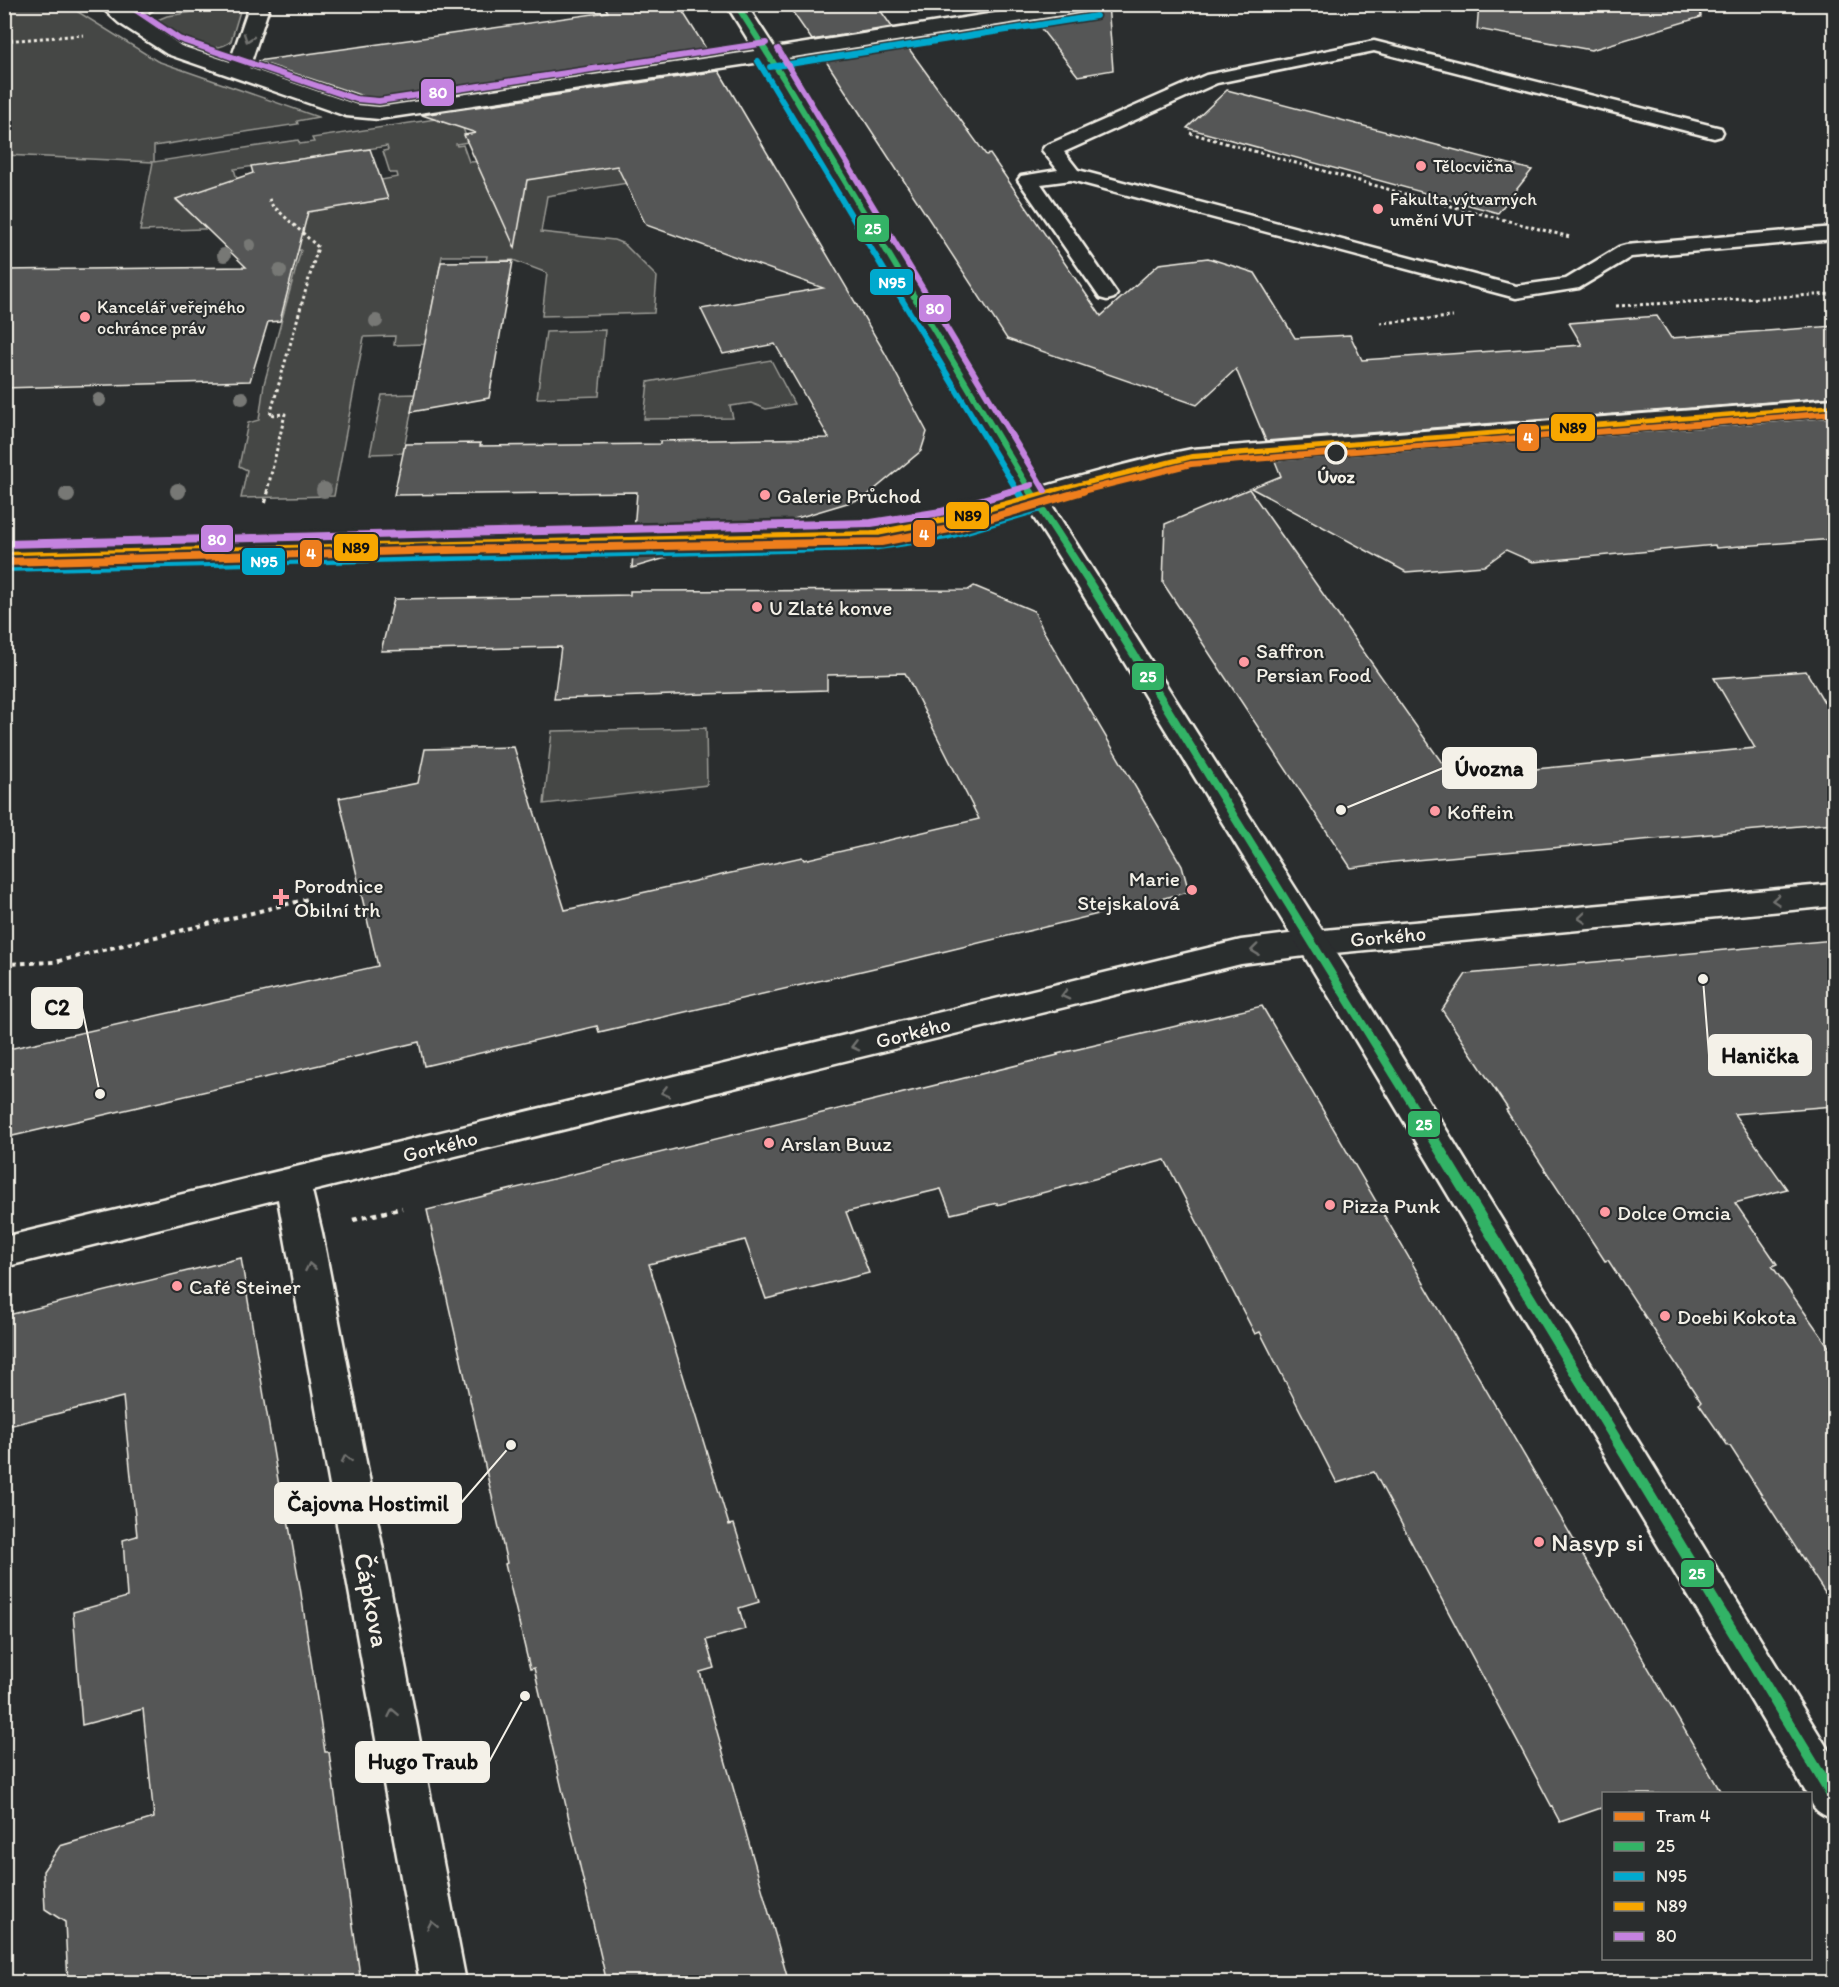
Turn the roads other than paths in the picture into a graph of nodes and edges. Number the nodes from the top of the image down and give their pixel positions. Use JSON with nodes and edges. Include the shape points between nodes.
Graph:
{"nodes":[{"id":1,"x":108,"y":4,"type":"edge"},
{"id":2,"x":152,"y":4,"type":"edge"},
{"id":3,"x":260,"y":4,"type":"edge"},
{"id":4,"x":736,"y":4,"type":"edge"},
{"id":5,"x":1094,"y":4,"type":"edge"},
{"id":6,"x":126,"y":20,"type":"junction"},
{"id":7,"x":768,"y":55,"type":"junction"},
{"id":8,"x":237,"y":72,"type":"junction"},
{"id":9,"x":1714,"y":132,"type":"dead end"},
{"id":10,"x":1071,"y":174,"type":"junction"},
{"id":11,"x":1834,"y":233,"type":"edge"},
{"id":12,"x":1107,"y":294,"type":"dead end"},
{"id":13,"x":1834,"y":407,"type":"edge"},
{"id":14,"x":1035,"y":497,"type":"junction"},
{"id":15,"x":4,"y":556,"type":"edge"},
{"id":16,"x":1834,"y":895,"type":"edge"},
{"id":17,"x":1313,"y":943,"type":"junction"},
{"id":18,"x":292,"y":1182,"type":"junction"},
{"id":19,"x":4,"y":1252,"type":"edge"},
{"id":20,"x":1834,"y":1798,"type":"edge"},
{"id":21,"x":443,"y":1983,"type":"edge"}],
"edges":[{"from":1,"to":6,"type":"street"},
{"from":2,"to":6,"type":"lane"},
{"from":3,"to":8,"type":"street","one_way":true},
{"from":4,"to":7,"type":"street"},
{"from":5,"to":7,"type":"street"},
{"from":6,"to":8,"type":"street","via":[[174,50]]},
{"from":7,"to":8,"type":"street","via":[[379,113],[354,111]]},
{"from":7,"to":14,"type":"street"},
{"from":9,"to":10,"type":"lane","via":[[1374,46],[1212,79],[1052,150]]},
{"from":10,"to":11,"type":"lane","via":[[1516,292],[1572,284],[1626,251]]},
{"from":10,"to":12,"type":"lane","via":[[1028,180]]},
{"from":13,"to":14,"type":"street","via":[[1192,457],[1137,467]]},
{"from":14,"to":15,"type":"street","via":[[944,524],[872,535]]},
{"from":14,"to":17,"type":"street"},
{"from":16,"to":17,"type":"street","name":"Gorkého","one_way":true},
{"from":17,"to":18,"type":"street","name":"Gorkého","one_way":true,"via":[[1241,952]]},
{"from":17,"to":20,"type":"street"},
{"from":18,"to":19,"type":"street","name":"Gorkého"},
{"from":21,"to":18,"type":"street","name":"Čápkova","one_way":true}]}
